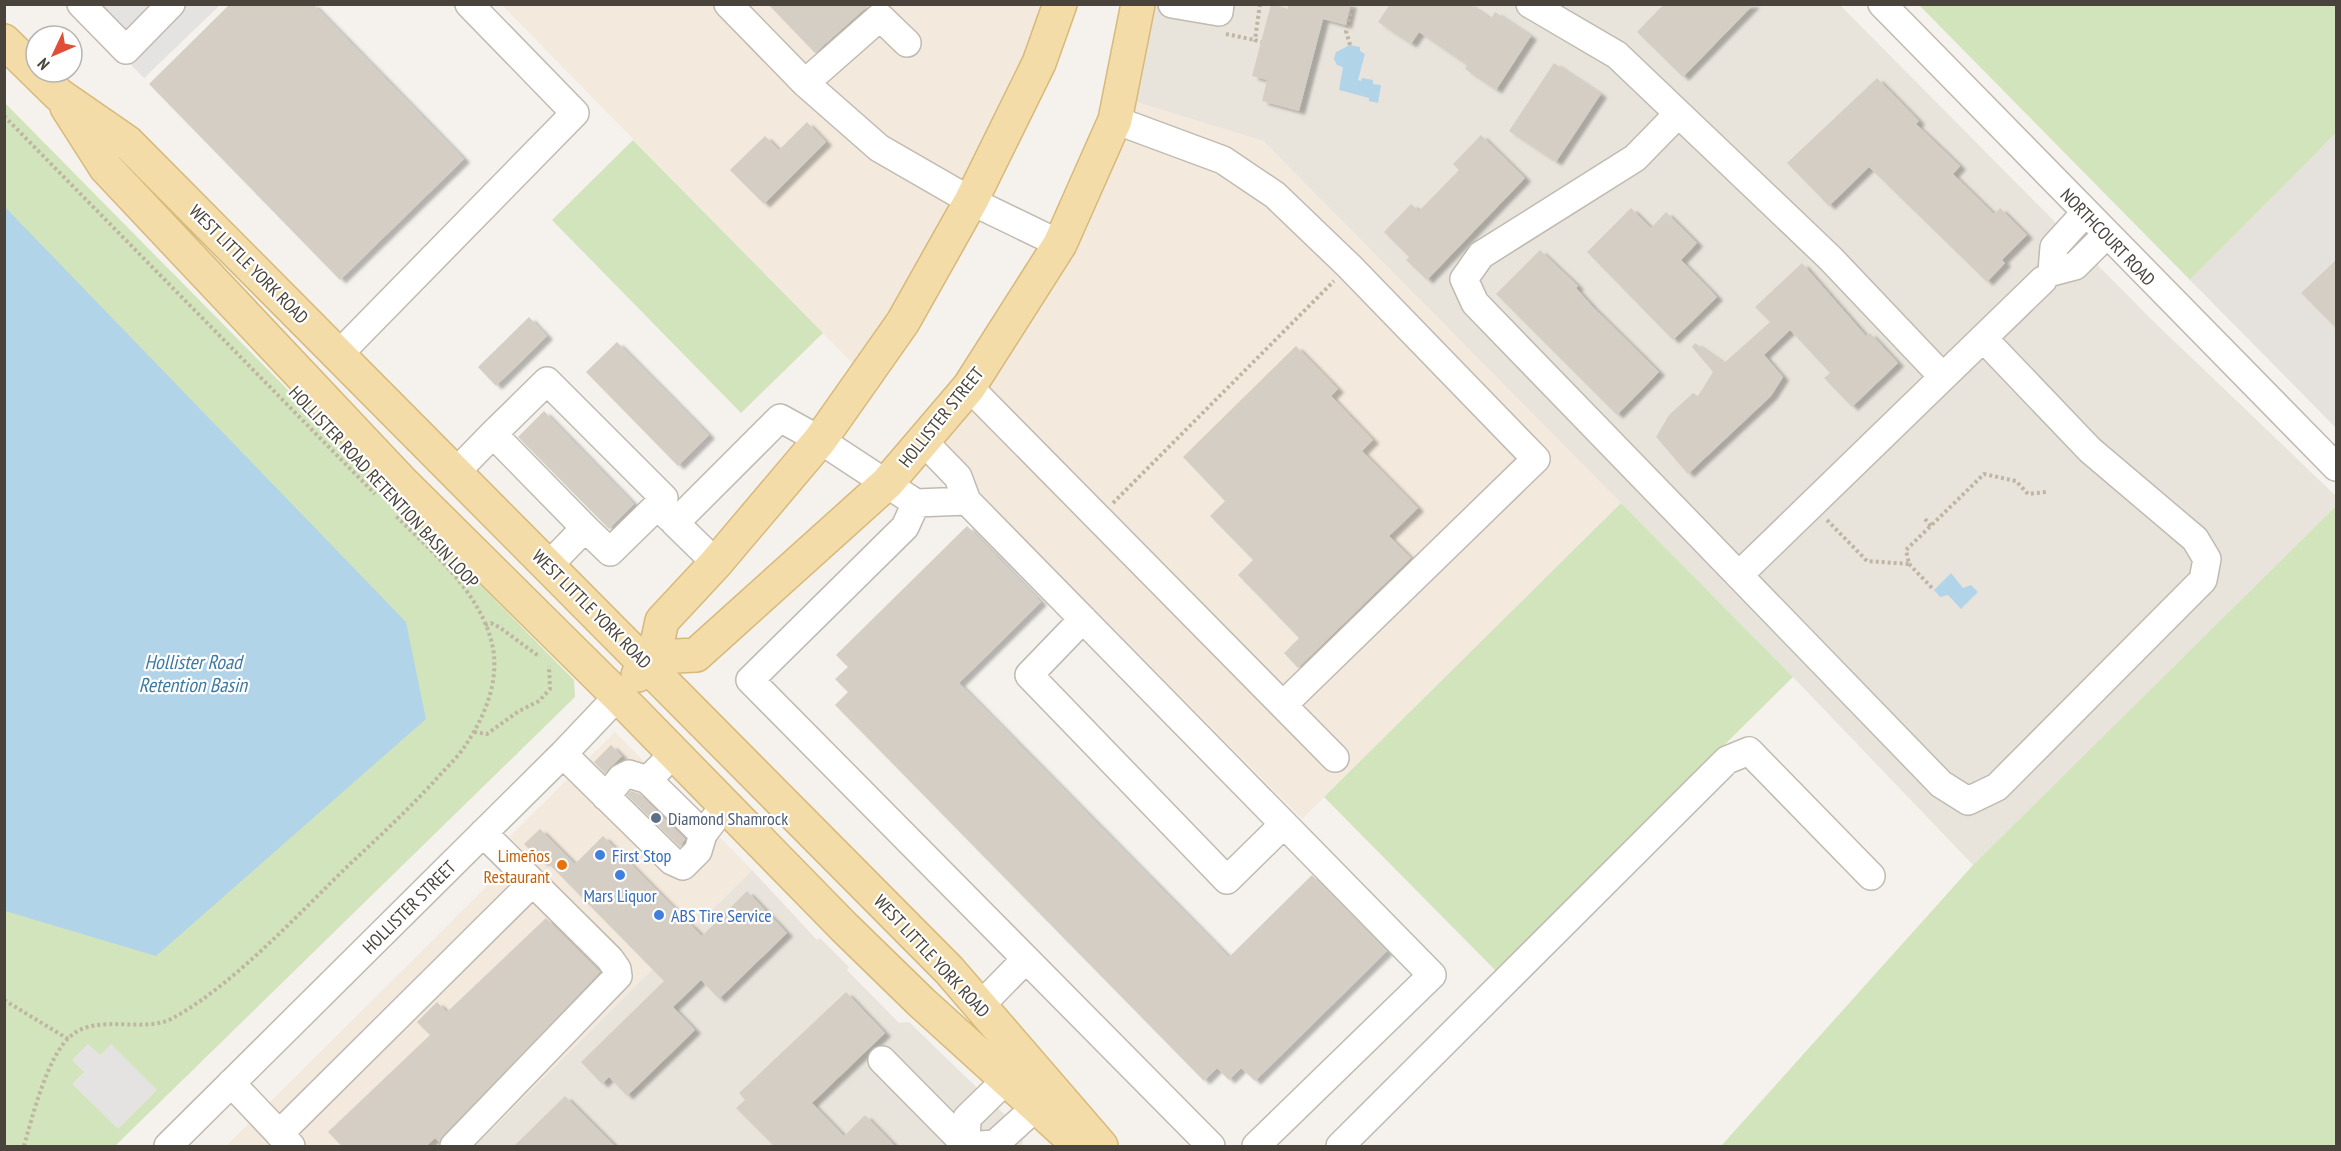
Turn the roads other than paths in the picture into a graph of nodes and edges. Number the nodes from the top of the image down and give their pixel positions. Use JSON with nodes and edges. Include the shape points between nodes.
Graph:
{"nodes":[{"id":1,"x":81,"y":4,"type":"edge"},
{"id":2,"x":171,"y":4,"type":"edge"},
{"id":3,"x":469,"y":4,"type":"edge"},
{"id":4,"x":728,"y":4,"type":"edge"},
{"id":5,"x":1060,"y":4,"type":"edge"},
{"id":6,"x":1138,"y":4,"type":"edge"},
{"id":7,"x":1172,"y":4,"type":"edge"},
{"id":8,"x":1220,"y":4,"type":"edge"},
{"id":9,"x":1530,"y":4,"type":"edge"},
{"id":10,"x":1882,"y":4,"type":"edge"},
{"id":11,"x":4,"y":41,"type":"edge"},
{"id":12,"x":907,"y":43,"type":"dead end"},
{"id":13,"x":805,"y":83,"type":"junction"},
{"id":14,"x":59,"y":95,"type":"junction"},
{"id":15,"x":1677,"y":115,"type":"junction"},
{"id":16,"x":1115,"y":120,"type":"junction"},
{"id":17,"x":971,"y":201,"type":"junction"},
{"id":18,"x":2085,"y":213,"type":"junction"},
{"id":19,"x":2106,"y":235,"type":"junction"},
{"id":20,"x":1060,"y":244,"type":"junction"},
{"id":21,"x":2043,"y":280,"type":"dead end"},
{"id":22,"x":1983,"y":338,"type":"junction"},
{"id":23,"x":339,"y":354,"type":"junction"},
{"id":24,"x":1943,"y":377,"type":"junction"},
{"id":25,"x":969,"y":387,"type":"junction"},
{"id":26,"x":493,"y":434,"type":"junction"},
{"id":27,"x":820,"y":440,"type":"junction"},
{"id":28,"x":923,"y":441,"type":"junction"},
{"id":29,"x":2337,"y":467,"type":"edge"},
{"id":30,"x":456,"y":472,"type":"junction"},
{"id":31,"x":887,"y":483,"type":"junction"},
{"id":32,"x":967,"y":501,"type":"junction"},
{"id":33,"x":916,"y":503,"type":"junction"},
{"id":34,"x":666,"y":514,"type":"junction"},
{"id":35,"x":585,"y":528,"type":"junction"},
{"id":36,"x":716,"y":563,"type":"junction"},
{"id":37,"x":549,"y":565,"type":"junction"},
{"id":38,"x":1739,"y":575,"type":"junction"},
{"id":39,"x":1083,"y":619,"type":"junction"},
{"id":40,"x":648,"y":664,"type":"junction"},
{"id":41,"x":618,"y":696,"type":"junction"},
{"id":42,"x":1283,"y":705,"type":"junction"},
{"id":43,"x":674,"y":753,"type":"junction"},
{"id":44,"x":563,"y":754,"type":"junction"},
{"id":45,"x":1335,"y":758,"type":"dead end"},
{"id":46,"x":648,"y":780,"type":"junction"},
{"id":47,"x":606,"y":796,"type":"junction"},
{"id":48,"x":725,"y":805,"type":"junction"},
{"id":49,"x":1284,"y":824,"type":"junction"},
{"id":50,"x":483,"y":833,"type":"junction"},
{"id":51,"x":703,"y":834,"type":"junction"},
{"id":52,"x":1871,"y":876,"type":"dead end"},
{"id":53,"x":532,"y":883,"type":"junction"},
{"id":54,"x":1026,"y":959,"type":"junction"},
{"id":55,"x":980,"y":1006,"type":"junction"},
{"id":56,"x":882,"y":1060,"type":"dead end"},
{"id":57,"x":1006,"y":1080,"type":"junction"},
{"id":58,"x":231,"y":1083,"type":"junction"},
{"id":59,"x":1036,"y":1107,"type":"junction"},
{"id":60,"x":285,"y":1140,"type":"edge"},
{"id":61,"x":168,"y":1146,"type":"edge"},
{"id":62,"x":454,"y":1146,"type":"edge"},
{"id":63,"x":966,"y":1146,"type":"edge"},
{"id":64,"x":1081,"y":1146,"type":"edge"},
{"id":65,"x":1101,"y":1146,"type":"edge"},
{"id":66,"x":1211,"y":1146,"type":"edge"},
{"id":67,"x":1256,"y":1146,"type":"edge"},
{"id":68,"x":1340,"y":1146,"type":"edge"}],
"edges":[{"from":1,"to":2,"type":"street","via":[[126,50]]},
{"from":3,"to":23,"type":"street","via":[[575,113]]},
{"from":4,"to":13,"type":"street"},
{"from":5,"to":17,"type":"main road","name":"HOLLISTER STREET","via":[[1039,63]]},
{"from":6,"to":16,"type":"main road","name":"HOLLISTER STREET"},
{"from":7,"to":8,"type":"street","via":[[1219,12]]},
{"from":9,"to":15,"type":"street","via":[[1617,55]]},
{"from":10,"to":18,"type":"street","name":"NORTHCOURT ROAD"},
{"from":11,"to":14,"type":"main road","name":"WEST LITTLE YORK ROAD"},
{"from":12,"to":13,"type":"street","via":[[880,17]]},
{"from":13,"to":17,"type":"street","via":[[879,148]]},
{"from":14,"to":23,"type":"main road","name":"WEST LITTLE YORK ROAD","via":[[127,142]]},
{"from":14,"to":41,"type":"main road","name":"WEST LITTLE YORK ROAD","via":[[106,168],[404,483]]},
{"from":15,"to":24,"type":"street","via":[[1830,258]]},
{"from":15,"to":38,"type":"street","via":[[1635,158],[1481,255],[1464,279],[1475,303]]},
{"from":16,"to":20,"type":"main road","name":"HOLLISTER STREET"},
{"from":16,"to":42,"type":"street","via":[[1223,160],[1275,195],[1536,459]]},
{"from":17,"to":20,"type":"street"},
{"from":17,"to":27,"type":"main road","name":"HOLLISTER STREET","via":[[903,322]]},
{"from":18,"to":19,"type":"street","name":"NORTHCOURT ROAD"},
{"from":18,"to":19,"type":"street","via":[[2054,246],[2052,272],[2075,266]]},
{"from":19,"to":29,"type":"street","name":"NORTHCOURT ROAD"},
{"from":20,"to":25,"type":"main road","name":"HOLLISTER STREET"},
{"from":21,"to":22,"type":"street"},
{"from":22,"to":24,"type":"street"},
{"from":22,"to":38,"type":"street","via":[[2090,450],[2195,539],[2207,559],[2203,580],[1997,787],[1968,801],[1941,783]]},
{"from":23,"to":30,"type":"main road","name":"WEST LITTLE YORK ROAD"},
{"from":24,"to":38,"type":"street"},
{"from":25,"to":28,"type":"main road","name":"HOLLISTER STREET"},
{"from":25,"to":42,"type":"street"},
{"from":26,"to":30,"type":"street"},
{"from":26,"to":34,"type":"street","via":[[547,381],[664,498]]},
{"from":26,"to":35,"type":"street"},
{"from":27,"to":31,"type":"street"},
{"from":27,"to":34,"type":"street","via":[[780,418]]},
{"from":27,"to":36,"type":"main road","name":"HOLLISTER STREET"},
{"from":28,"to":31,"type":"main road","name":"HOLLISTER STREET"},
{"from":28,"to":32,"type":"street","via":[[958,477]]},
{"from":30,"to":37,"type":"main road","name":"WEST LITTLE YORK ROAD"},
{"from":31,"to":33,"type":"street"},
{"from":31,"to":40,"type":"main road","name":"HOLLISTER STREET","via":[[696,655]]},
{"from":32,"to":33,"type":"street"},
{"from":32,"to":39,"type":"street"},
{"from":33,"to":54,"type":"street","via":[[905,527],[750,680]]},
{"from":34,"to":35,"type":"street","via":[[610,552]]},
{"from":34,"to":36,"type":"street"},
{"from":35,"to":37,"type":"street"},
{"from":36,"to":40,"type":"main road","name":"HOLLISTER STREET","via":[[662,621]]},
{"from":37,"to":40,"type":"main road","name":"WEST LITTLE YORK ROAD"},
{"from":39,"to":49,"type":"street"},
{"from":39,"to":49,"type":"street","via":[[1029,675],[1227,879]]},
{"from":40,"to":41,"type":"main road","name":"HOLLISTER STREET"},
{"from":40,"to":55,"type":"main road","name":"WEST LITTLE YORK ROAD"},
{"from":41,"to":43,"type":"main road","name":"WEST LITTLE YORK ROAD"},
{"from":41,"to":44,"type":"street","name":"HOLLISTER STREET"},
{"from":42,"to":45,"type":"street"},
{"from":43,"to":46,"type":"street"},
{"from":43,"to":48,"type":"main road","name":"WEST LITTLE YORK ROAD"},
{"from":44,"to":47,"type":"street"},
{"from":44,"to":50,"type":"street","name":"HOLLISTER STREET"},
{"from":46,"to":47,"type":"street","via":[[629,774]]},
{"from":46,"to":51,"type":"street"},
{"from":47,"to":51,"type":"street","via":[[672,861],[682,866],[698,850]]},
{"from":48,"to":51,"type":"street"},
{"from":48,"to":57,"type":"main road","name":"WEST LITTLE YORK ROAD","via":[[895,977]]},
{"from":49,"to":67,"type":"street","via":[[1432,975]]},
{"from":50,"to":53,"type":"street"},
{"from":50,"to":58,"type":"street","name":"HOLLISTER STREET"},
{"from":52,"to":68,"type":"street","via":[[1749,751],[1727,760]]},
{"from":53,"to":60,"type":"street"},
{"from":53,"to":62,"type":"street","via":[[610,959],[618,976]]},
{"from":54,"to":55,"type":"street"},
{"from":54,"to":66,"type":"street"},
{"from":55,"to":65,"type":"main road","name":"WEST LITTLE YORK ROAD"},
{"from":56,"to":63,"type":"street"},
{"from":57,"to":59,"type":"main road","name":"WEST LITTLE YORK ROAD"},
{"from":57,"to":63,"type":"street","via":[[967,1118]]},
{"from":58,"to":60,"type":"street"},
{"from":58,"to":61,"type":"street","name":"HOLLISTER STREET"},
{"from":59,"to":63,"type":"street","via":[[995,1144]]},
{"from":59,"to":64,"type":"main road","name":"WEST LITTLE YORK ROAD"}]}
